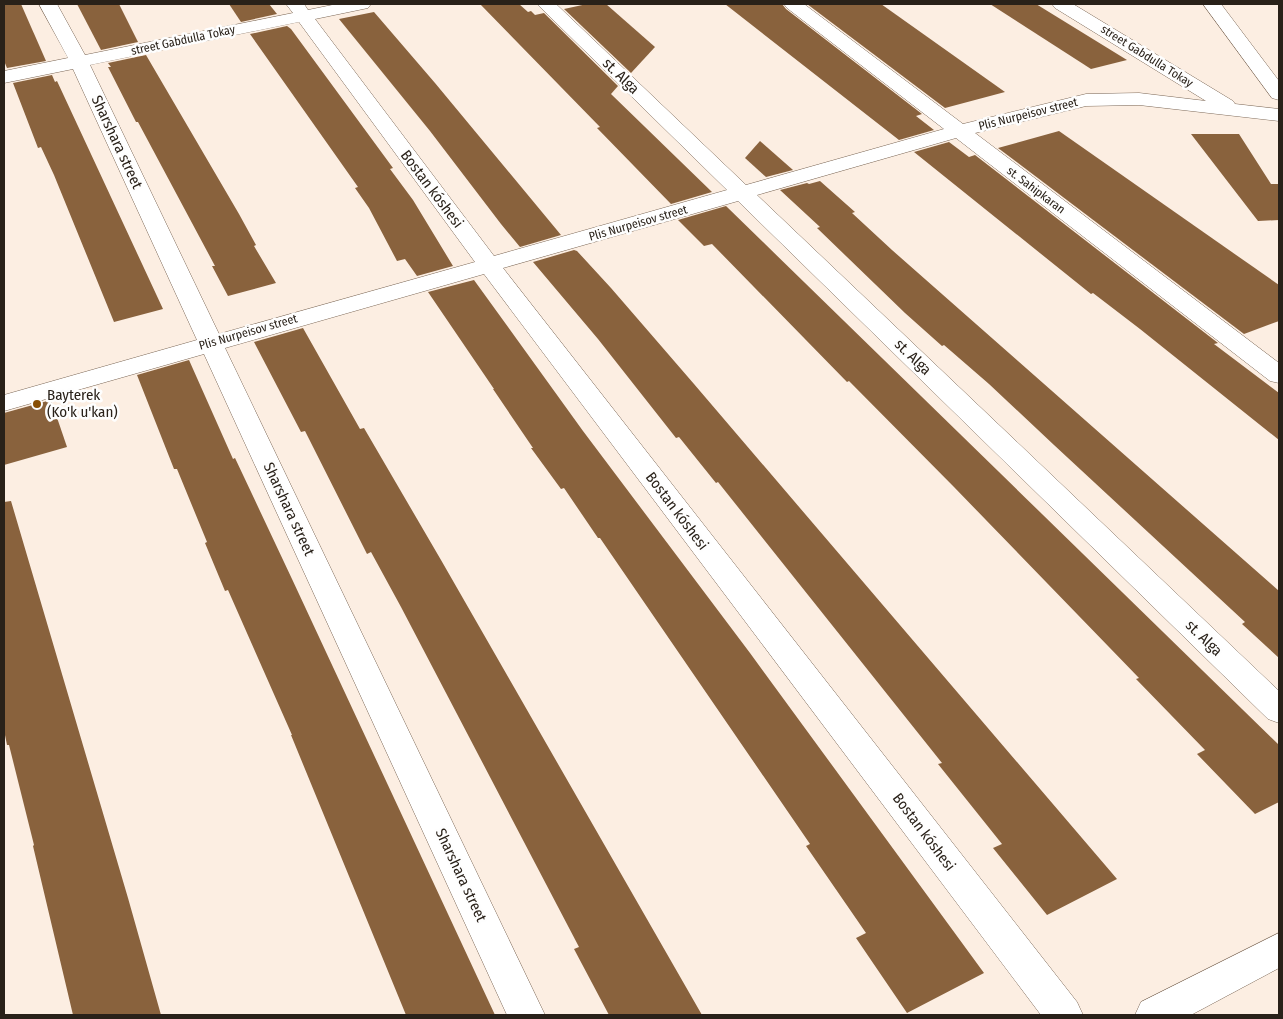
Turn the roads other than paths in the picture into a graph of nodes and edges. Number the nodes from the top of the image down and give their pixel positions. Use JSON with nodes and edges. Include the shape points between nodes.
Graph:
{"nodes":[{"id":1,"x":48,"y":4,"type":"edge"},
{"id":2,"x":362,"y":4,"type":"edge"},
{"id":3,"x":546,"y":4,"type":"edge"},
{"id":4,"x":793,"y":4,"type":"edge"},
{"id":5,"x":1061,"y":4,"type":"edge"},
{"id":6,"x":1212,"y":4,"type":"edge"},
{"id":7,"x":299,"y":10,"type":"edge"},
{"id":8,"x":79,"y":62,"type":"junction"},
{"id":9,"x":4,"y":77,"type":"edge"},
{"id":10,"x":1279,"y":94,"type":"edge"},
{"id":11,"x":1233,"y":109,"type":"junction"},
{"id":12,"x":1279,"y":115,"type":"edge"},
{"id":13,"x":959,"y":131,"type":"junction"},
{"id":14,"x":742,"y":193,"type":"junction"},
{"id":15,"x":489,"y":265,"type":"junction"},
{"id":16,"x":211,"y":343,"type":"junction"},
{"id":17,"x":1279,"y":375,"type":"edge"},
{"id":18,"x":4,"y":403,"type":"edge"},
{"id":19,"x":1279,"y":710,"type":"edge"},
{"id":20,"x":1279,"y":950,"type":"edge"},
{"id":21,"x":526,"y":1015,"type":"edge"},
{"id":22,"x":1064,"y":1015,"type":"edge"},
{"id":23,"x":1154,"y":1015,"type":"edge"}],
"edges":[{"from":1,"to":8,"type":"street","name":"Sharshara street"},
{"from":2,"to":7,"type":"street","name":"street Gabdulla Tokay"},
{"from":3,"to":14,"type":"street","name":"st. Alga"},
{"from":4,"to":13,"type":"street","name":"st. Sahipkaran"},
{"from":5,"to":11,"type":"street","name":"street Gabdulla Tokay"},
{"from":6,"to":10,"type":"street"},
{"from":7,"to":8,"type":"street","name":"street Gabdulla Tokay"},
{"from":7,"to":15,"type":"street","name":"Bostan kóshesi"},
{"from":8,"to":9,"type":"street","name":"street Gabdulla Tokay"},
{"from":8,"to":16,"type":"street","name":"Sharshara street"},
{"from":11,"to":12,"type":"street","name":"Plis Nurpeisov street"},
{"from":11,"to":13,"type":"street","name":"Plis Nurpeisov street","via":[[1140,99],[1086,100]]},
{"from":13,"to":14,"type":"street","name":"Plis Nurpeisov street"},
{"from":13,"to":17,"type":"street","name":"st. Sahipkaran"},
{"from":14,"to":15,"type":"street","name":"Plis Nurpeisov street"},
{"from":14,"to":19,"type":"street","name":"st. Alga"},
{"from":15,"to":16,"type":"street","name":"Plis Nurpeisov street"},
{"from":15,"to":22,"type":"street","name":"Bostan kóshesi"},
{"from":16,"to":18,"type":"street","name":"Plis Nurpeisov street"},
{"from":16,"to":21,"type":"street","name":"Sharshara street"},
{"from":20,"to":23,"type":"street"}]}
